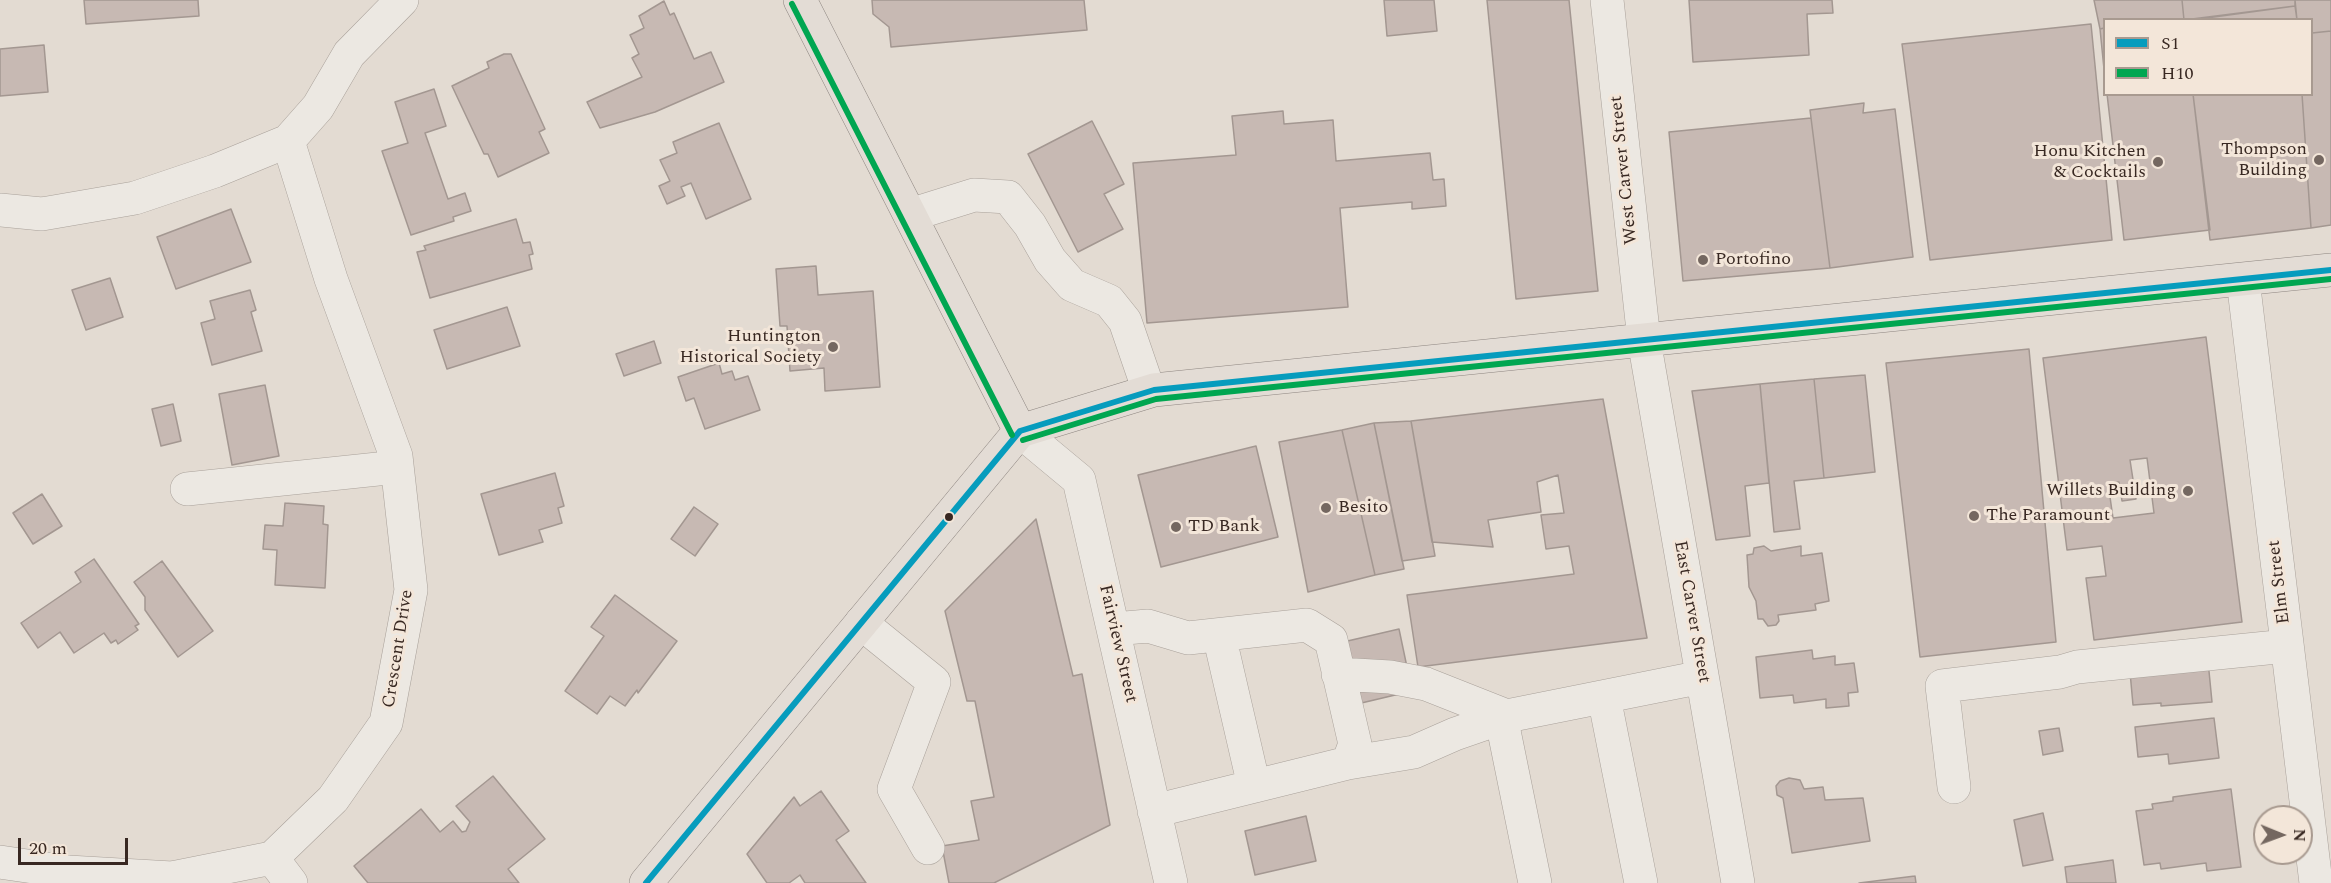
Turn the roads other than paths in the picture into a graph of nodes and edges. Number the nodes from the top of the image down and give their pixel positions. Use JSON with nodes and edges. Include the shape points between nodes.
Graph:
{"nodes":[{"id":1,"x":402,"y":0,"type":"edge"},
{"id":2,"x":800,"y":0,"type":"edge"},
{"id":3,"x":1607,"y":0,"type":"edge"},
{"id":4,"x":288,"y":141,"type":"junction"},
{"id":5,"x":0,"y":210,"type":"edge"},
{"id":6,"x":910,"y":215,"type":"junction"},
{"id":7,"x":2331,"y":270,"type":"edge"},
{"id":8,"x":2243,"y":280,"type":"junction"},
{"id":9,"x":1644,"y":340,"type":"junction"},
{"id":10,"x":1149,"y":391,"type":"junction"},
{"id":11,"x":1020,"y":430,"type":"junction"},
{"id":12,"x":397,"y":467,"type":"junction"},
{"id":13,"x":188,"y":489,"type":"dead end"},
{"id":14,"x":861,"y":623,"type":"junction"},
{"id":15,"x":1114,"y":629,"type":"junction"},
{"id":16,"x":1220,"y":635,"type":"junction"},
{"id":17,"x":2287,"y":646,"type":"junction"},
{"id":18,"x":1338,"y":674,"type":"junction"},
{"id":19,"x":1702,"y":677,"type":"junction"},
{"id":20,"x":1604,"y":697,"type":"junction"},
{"id":21,"x":1507,"y":716,"type":"junction"},
{"id":22,"x":1348,"y":763,"type":"junction"},
{"id":23,"x":1254,"y":786,"type":"junction"},
{"id":24,"x":1954,"y":787,"type":"dead end"},
{"id":25,"x":1154,"y":811,"type":"junction"},
{"id":26,"x":928,"y":848,"type":"dead end"},
{"id":27,"x":0,"y":862,"type":"edge"},
{"id":28,"x":282,"y":871,"type":"edge"},
{"id":29,"x":646,"y":883,"type":"edge"},
{"id":30,"x":1171,"y":883,"type":"edge"},
{"id":31,"x":1535,"y":883,"type":"edge"},
{"id":32,"x":1641,"y":883,"type":"edge"},
{"id":33,"x":1738,"y":883,"type":"edge"},
{"id":34,"x":2316,"y":883,"type":"edge"}],
"edges":[{"from":1,"to":4,"type":"street","via":[[349,54],[318,106]]},
{"from":2,"to":6,"type":"main road"},
{"from":3,"to":9,"type":"street","name":"West Carver Street"},
{"from":4,"to":5,"type":"street","via":[[135,198],[42,214]]},
{"from":4,"to":12,"type":"street","name":"Crescent Drive"},
{"from":6,"to":10,"type":"street","via":[[974,195],[1008,197],[1050,260],[1072,285],[1109,301],[1125,321]]},
{"from":6,"to":11,"type":"main road"},
{"from":7,"to":8,"type":"main road"},
{"from":8,"to":9,"type":"main road"},
{"from":8,"to":17,"type":"street","name":"Elm Street"},
{"from":9,"to":10,"type":"main road"},
{"from":9,"to":19,"type":"street","name":"East Carver Street"},
{"from":10,"to":11,"type":"main road"},
{"from":11,"to":14,"type":"main road"},
{"from":11,"to":15,"type":"street","name":"Fairview Street","via":[[1079,480]]},
{"from":12,"to":13,"type":"street"},
{"from":12,"to":28,"type":"street","name":"Crescent Drive","via":[[411,590],[386,723]]},
{"from":14,"to":26,"type":"street","via":[[934,682],[894,789]]},
{"from":14,"to":29,"type":"main road"},
{"from":15,"to":16,"type":"street","via":[[1148,626],[1188,638]]},
{"from":15,"to":25,"type":"street","name":"Fairview Street"},
{"from":16,"to":18,"type":"street","via":[[1307,625],[1330,640]]},
{"from":16,"to":23,"type":"street"},
{"from":17,"to":24,"type":"street","via":[[2077,667],[1942,686]]},
{"from":17,"to":34,"type":"street","name":"Elm Street"},
{"from":18,"to":21,"type":"street","via":[[1426,684]]},
{"from":18,"to":22,"type":"street","via":[[1355,744]]},
{"from":19,"to":20,"type":"street"},
{"from":19,"to":33,"type":"street","name":"East Carver Street"},
{"from":20,"to":21,"type":"street"},
{"from":20,"to":32,"type":"street"},
{"from":21,"to":22,"type":"street","via":[[1414,752]]},
{"from":21,"to":31,"type":"street","via":[[1504,731]]},
{"from":22,"to":23,"type":"street"},
{"from":23,"to":25,"type":"street"},
{"from":25,"to":30,"type":"street","name":"Fairview Street"},
{"from":27,"to":28,"type":"street","name":"Crescent Drive","via":[[68,872],[172,878]]}]}
